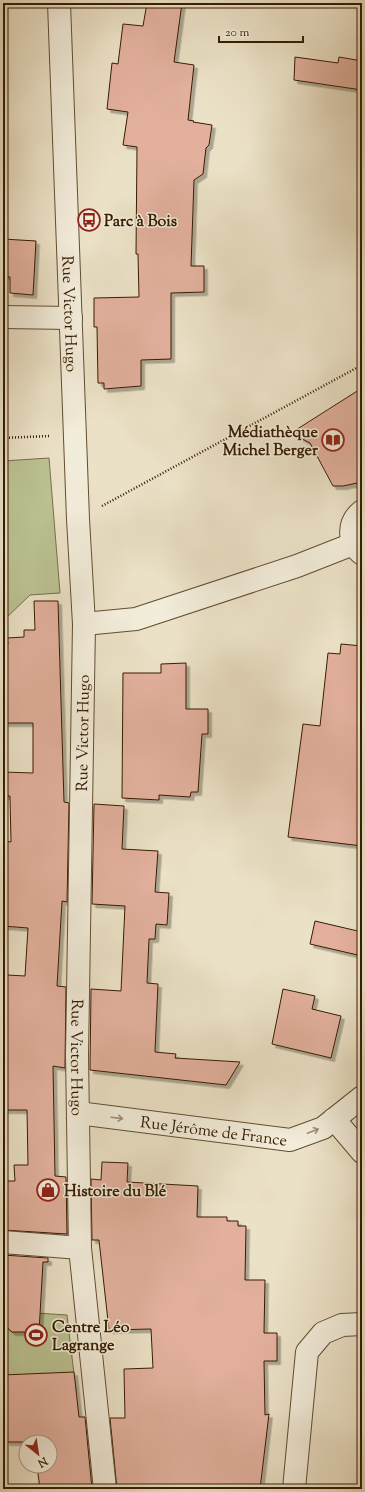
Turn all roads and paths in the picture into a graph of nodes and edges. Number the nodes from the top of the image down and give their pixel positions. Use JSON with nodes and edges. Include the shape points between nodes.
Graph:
{"nodes":[{"id":1,"x":59,"y":3,"type":"edge"},
{"id":2,"x":3,"y":316,"type":"edge"},
{"id":3,"x":71,"y":318,"type":"junction"},
{"id":4,"x":362,"y":365,"type":"edge"},
{"id":5,"x":75,"y":435,"type":"junction"},
{"id":6,"x":3,"y":438,"type":"edge"},
{"id":7,"x":362,"y":511,"type":"edge"},
{"id":8,"x":78,"y":519,"type":"junction"},
{"id":9,"x":358,"y":549,"type":"edge"},
{"id":10,"x":84,"y":624,"type":"junction"},
{"id":11,"x":362,"y":1097,"type":"edge"},
{"id":12,"x":78,"y":1113,"type":"junction"},
{"id":13,"x":334,"y":1119,"type":"junction"},
{"id":14,"x":362,"y":1152,"type":"edge"},
{"id":15,"x":3,"y":1242,"type":"edge"},
{"id":16,"x":80,"y":1248,"type":"junction"},
{"id":17,"x":362,"y":1324,"type":"edge"},
{"id":18,"x":105,"y":1489,"type":"edge"},
{"id":19,"x":294,"y":1489,"type":"edge"}],
"edges":[{"from":1,"to":3,"type":"street","name":"Rue Victor Hugo"},
{"from":2,"to":3,"type":"street"},
{"from":3,"to":5,"type":"street","name":"Rue Victor Hugo"},
{"from":4,"to":8,"type":"path"},
{"from":5,"to":6,"type":"path"},
{"from":5,"to":8,"type":"street","name":"Rue Victor Hugo"},
{"from":7,"to":9,"type":"street","via":[[352,526],[351,536]]},
{"from":8,"to":10,"type":"street","name":"Rue Victor Hugo"},
{"from":9,"to":10,"type":"street","via":[[297,566],[136,619]]},
{"from":10,"to":12,"type":"street","name":"Rue Victor Hugo"},
{"from":11,"to":13,"type":"street","name":"Rue Jérôme de France"},
{"from":12,"to":13,"type":"street","name":"Rue Jérôme de France","one_way":true,"via":[[290,1140],[323,1128]]},
{"from":12,"to":16,"type":"street","name":"Rue Victor Hugo"},
{"from":13,"to":14,"type":"street"},
{"from":15,"to":16,"type":"street"},
{"from":16,"to":18,"type":"street","name":"Rue Victor Hugo"},
{"from":17,"to":19,"type":"street","via":[[342,1325],[323,1334],[307,1352]]}]}
